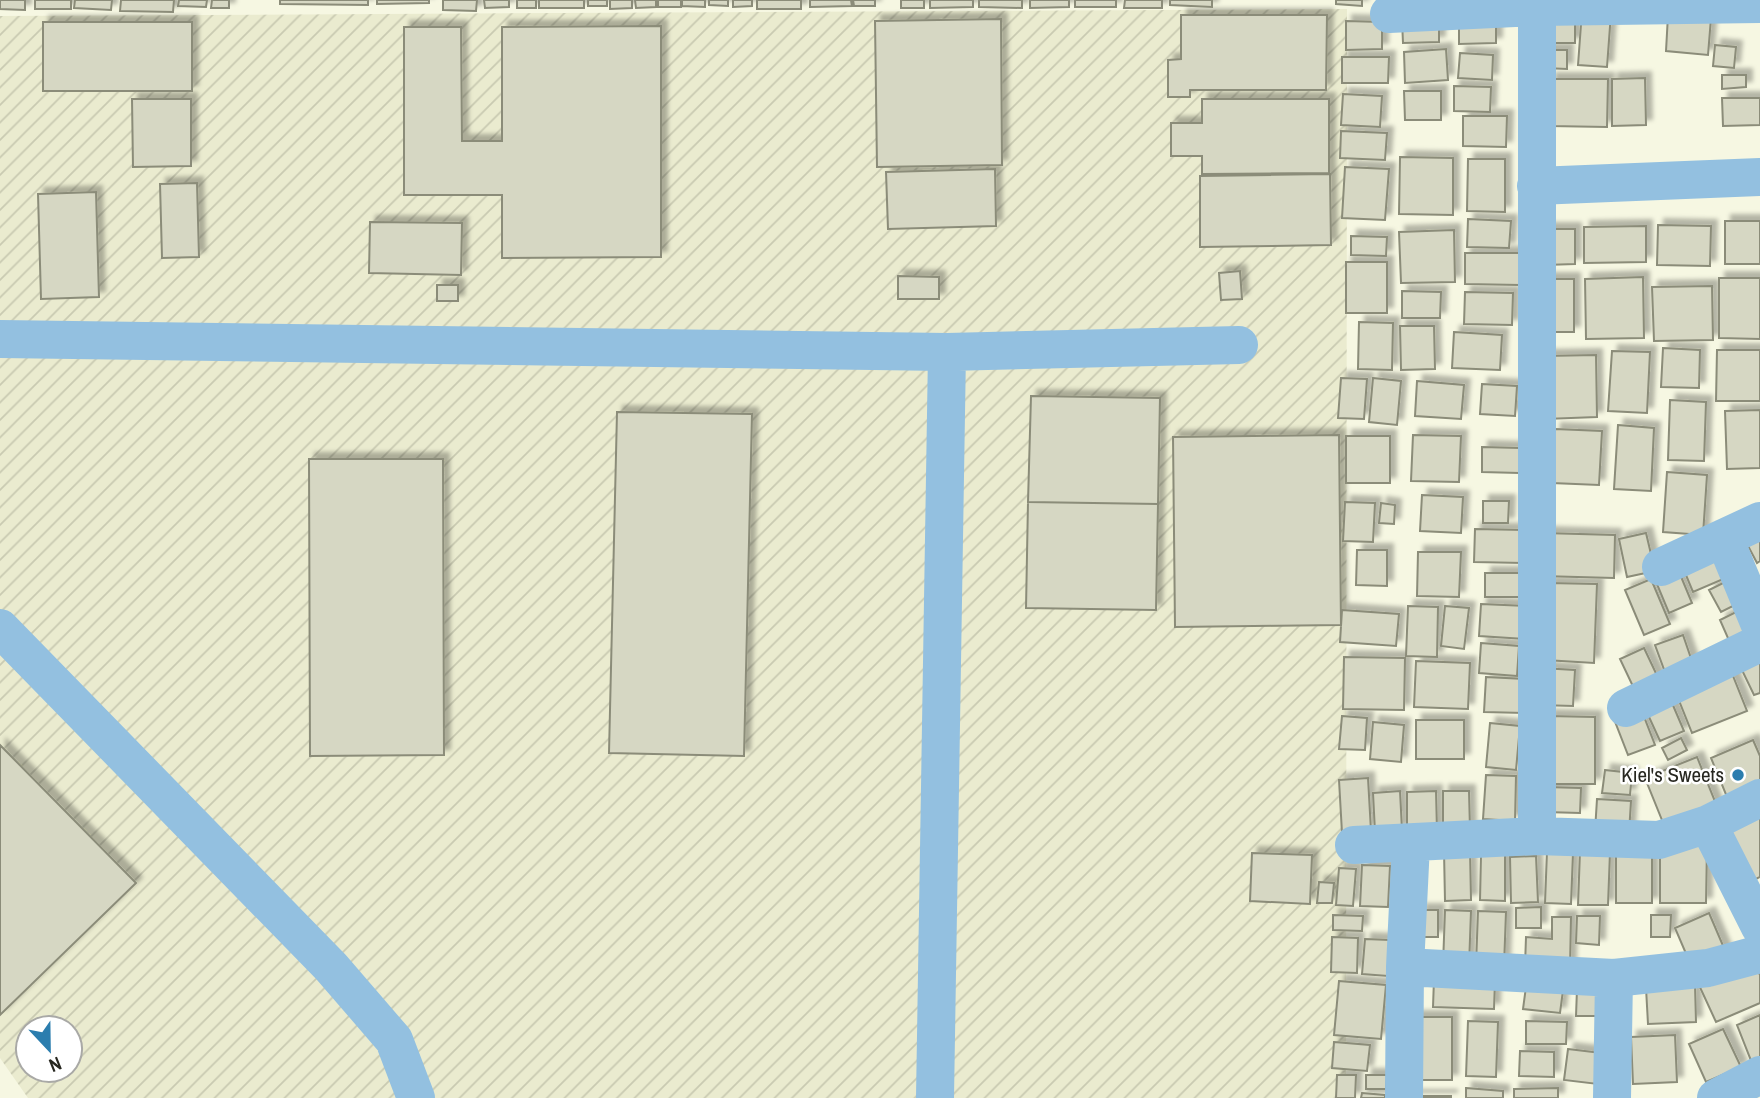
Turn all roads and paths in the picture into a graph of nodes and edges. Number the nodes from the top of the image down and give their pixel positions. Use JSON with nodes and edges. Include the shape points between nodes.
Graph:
{"nodes":[{"id":1,"x":1537,"y":3,"type":"edge"},
{"id":2,"x":1760,"y":4,"type":"edge"},
{"id":3,"x":1390,"y":14,"type":"dead end"},
{"id":4,"x":1760,"y":177,"type":"edge"},
{"id":5,"x":1536,"y":186,"type":"junction"},
{"id":6,"x":0,"y":339,"type":"edge"},
{"id":7,"x":1239,"y":345,"type":"dead end"},
{"id":8,"x":947,"y":352,"type":"junction"},
{"id":9,"x":1760,"y":521,"type":"edge"},
{"id":10,"x":1724,"y":538,"type":"junction"},
{"id":11,"x":1661,"y":567,"type":"dead end"},
{"id":12,"x":1760,"y":625,"type":"edge"},
{"id":13,"x":0,"y":628,"type":"edge"},
{"id":14,"x":1760,"y":643,"type":"edge"},
{"id":15,"x":1626,"y":708,"type":"dead end"},
{"id":16,"x":1760,"y":797,"type":"edge"},
{"id":17,"x":1708,"y":824,"type":"junction"},
{"id":18,"x":1537,"y":836,"type":"junction"},
{"id":19,"x":1411,"y":844,"type":"junction"},
{"id":20,"x":1354,"y":845,"type":"dead end"},
{"id":21,"x":1760,"y":927,"type":"edge"},
{"id":22,"x":1760,"y":954,"type":"edge"},
{"id":23,"x":1405,"y":967,"type":"junction"},
{"id":24,"x":1614,"y":978,"type":"junction"},
{"id":25,"x":1760,"y":1075,"type":"edge"},
{"id":26,"x":416,"y":1098,"type":"edge"},
{"id":27,"x":935,"y":1098,"type":"edge"},
{"id":28,"x":1405,"y":1098,"type":"edge"},
{"id":29,"x":1612,"y":1098,"type":"edge"},
{"id":30,"x":1716,"y":1098,"type":"edge"}],
"edges":[{"from":1,"to":2,"type":"street"},
{"from":1,"to":3,"type":"street"},
{"from":1,"to":5,"type":"street"},
{"from":4,"to":5,"type":"street"},
{"from":5,"to":18,"type":"street"},
{"from":6,"to":8,"type":"street"},
{"from":7,"to":8,"type":"street"},
{"from":8,"to":27,"type":"street"},
{"from":9,"to":10,"type":"street"},
{"from":10,"to":11,"type":"street"},
{"from":10,"to":12,"type":"street"},
{"from":13,"to":26,"type":"street","via":[[331,967],[394,1040]]},
{"from":14,"to":15,"type":"street"},
{"from":16,"to":17,"type":"street"},
{"from":17,"to":18,"type":"street","via":[[1659,840]]},
{"from":17,"to":21,"type":"street"},
{"from":18,"to":19,"type":"street"},
{"from":19,"to":20,"type":"street"},
{"from":19,"to":23,"type":"street"},
{"from":22,"to":24,"type":"street","via":[[1708,968]]},
{"from":23,"to":24,"type":"street"},
{"from":23,"to":28,"type":"street"},
{"from":24,"to":29,"type":"street"},
{"from":25,"to":30,"type":"street"}]}
